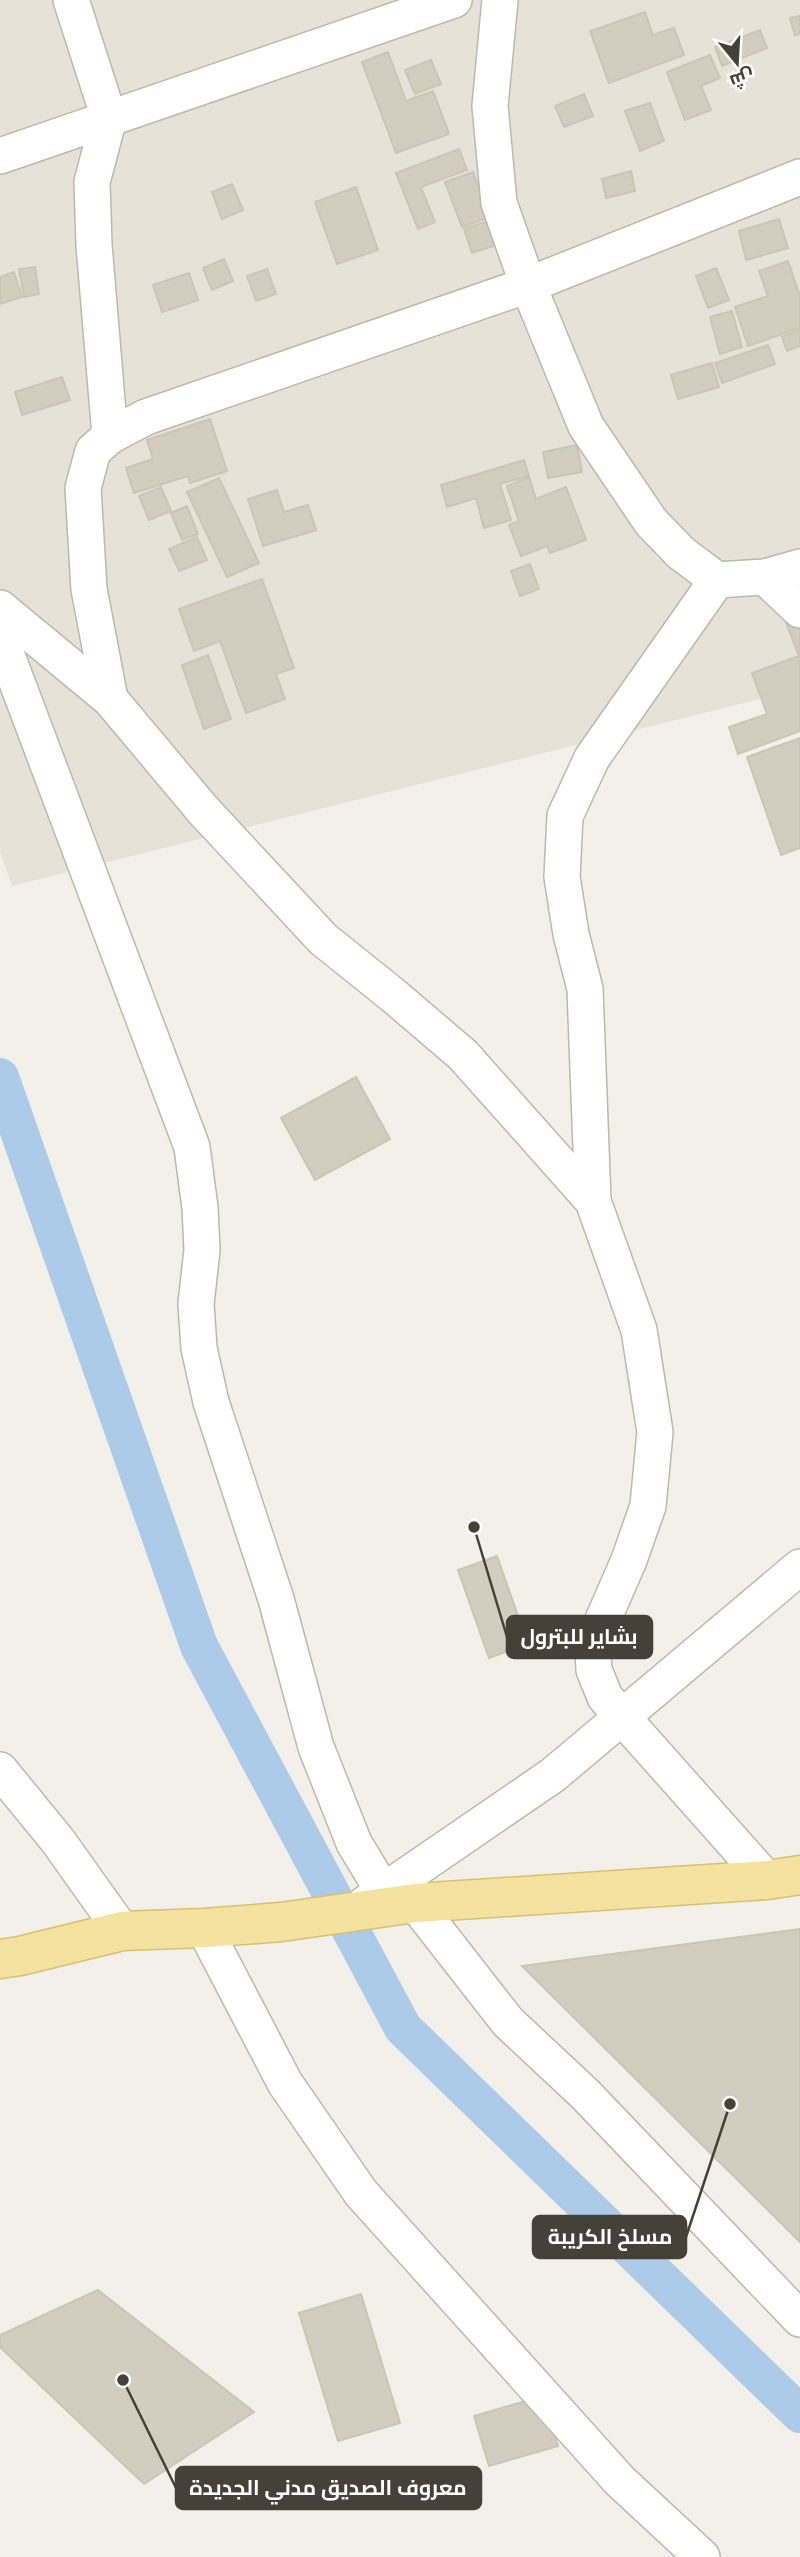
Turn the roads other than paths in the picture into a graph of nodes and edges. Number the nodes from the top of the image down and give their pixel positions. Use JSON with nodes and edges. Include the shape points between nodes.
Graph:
{"nodes":[{"id":1,"x":71,"y":0,"type":"edge"},
{"id":2,"x":454,"y":0,"type":"edge"},
{"id":3,"x":500,"y":0,"type":"edge"},
{"id":4,"x":109,"y":118,"type":"junction"},
{"id":5,"x":0,"y":156,"type":"edge"},
{"id":6,"x":800,"y":177,"type":"edge"},
{"id":7,"x":528,"y":285,"type":"junction"},
{"id":8,"x":110,"y":436,"type":"junction"},
{"id":9,"x":800,"y":567,"type":"edge"},
{"id":10,"x":765,"y":577,"type":"junction"},
{"id":11,"x":717,"y":580,"type":"junction"},
{"id":12,"x":0,"y":608,"type":"edge"},
{"id":13,"x":800,"y":610,"type":"edge"},
{"id":14,"x":0,"y":637,"type":"edge"},
{"id":15,"x":110,"y":699,"type":"junction"},
{"id":16,"x":593,"y":1201,"type":"junction"},
{"id":17,"x":800,"y":1567,"type":"edge"},
{"id":18,"x":622,"y":1717,"type":"junction"},
{"id":19,"x":0,"y":1770,"type":"edge"},
{"id":20,"x":783,"y":1877,"type":"edge"},
{"id":21,"x":385,"y":1902,"type":"junction"},
{"id":22,"x":204,"y":1928,"type":"junction"},
{"id":23,"x":122,"y":1931,"type":"junction"},
{"id":24,"x":0,"y":1959,"type":"edge"},
{"id":25,"x":800,"y":2319,"type":"edge"},
{"id":26,"x":702,"y":2557,"type":"edge"}],
"edges":[{"from":1,"to":4,"type":"street"},
{"from":2,"to":4,"type":"street"},
{"from":3,"to":7,"type":"street","via":[[490,106],[499,203]]},
{"from":4,"to":5,"type":"street"},
{"from":4,"to":8,"type":"street","via":[[92,182]]},
{"from":6,"to":7,"type":"street"},
{"from":7,"to":8,"type":"street","via":[[146,417]]},
{"from":7,"to":11,"type":"street","via":[[586,426],[651,522]]},
{"from":8,"to":15,"type":"street","via":[[93,451],[83,488],[89,589]]},
{"from":9,"to":10,"type":"street"},
{"from":10,"to":11,"type":"street"},
{"from":10,"to":13,"type":"street"},
{"from":11,"to":16,"type":"street","via":[[592,758],[565,816],[562,877],[585,989]]},
{"from":12,"to":15,"type":"street"},
{"from":14,"to":21,"type":"street","via":[[192,1147],[202,1250],[197,1304],[200,1348],[211,1402],[276,1599],[316,1747],[354,1843]]},
{"from":15,"to":16,"type":"street","via":[[203,810],[323,939],[463,1055]]},
{"from":16,"to":18,"type":"street","via":[[639,1329],[655,1432],[648,1506],[593,1652],[594,1670],[606,1697]]},
{"from":17,"to":18,"type":"street"},
{"from":18,"to":20,"type":"street"},
{"from":18,"to":21,"type":"street","via":[[553,1776]]},
{"from":19,"to":23,"type":"street"},
{"from":20,"to":21,"type":"main road"},
{"from":21,"to":22,"type":"main road","via":[[281,1922]]},
{"from":21,"to":25,"type":"street","via":[[585,2094]]},
{"from":22,"to":23,"type":"main road"},
{"from":22,"to":26,"type":"street","via":[[285,2083],[361,2193],[620,2481]]},
{"from":23,"to":24,"type":"main road"}]}
